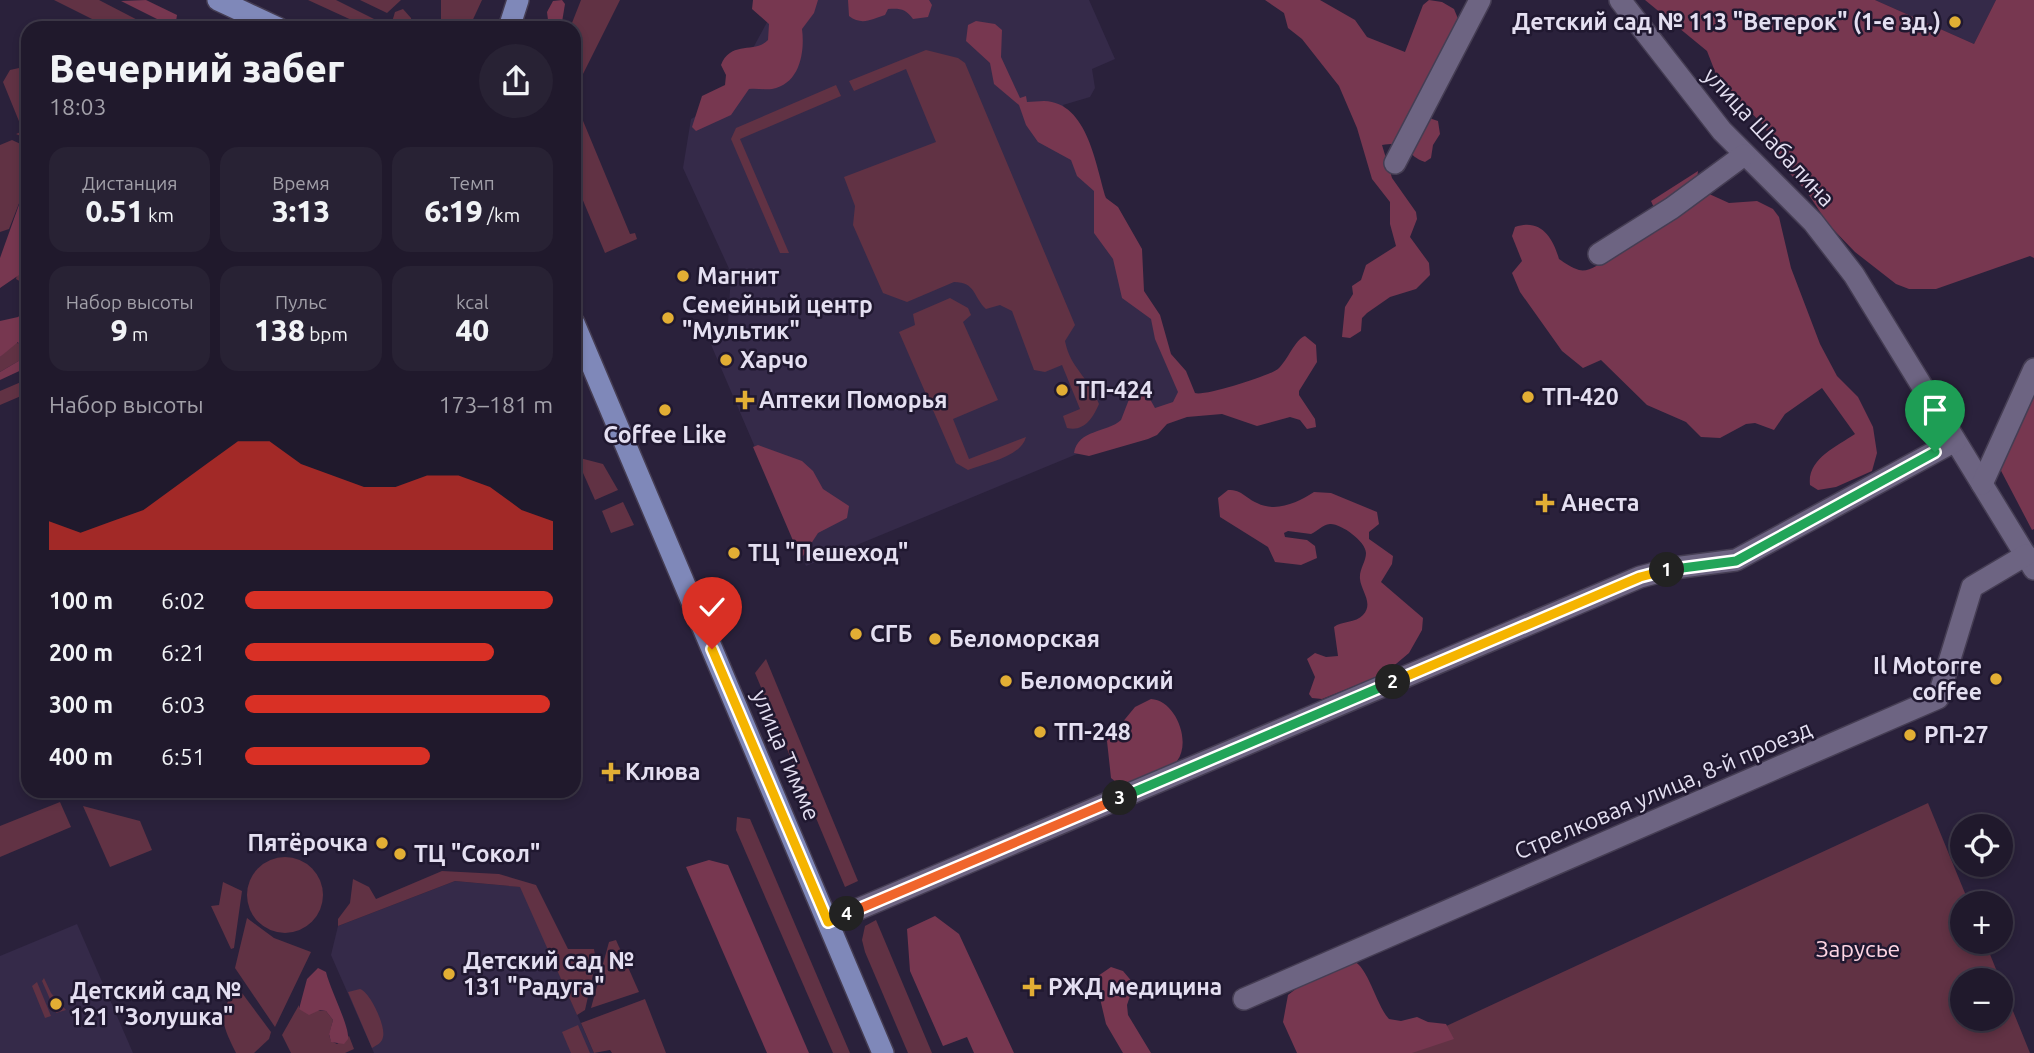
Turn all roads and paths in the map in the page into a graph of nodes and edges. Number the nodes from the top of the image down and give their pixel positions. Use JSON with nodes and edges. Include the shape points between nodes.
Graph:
{"nodes":[{"id":1,"x":218,"y":0,"type":"edge"},
{"id":2,"x":1480,"y":0,"type":"edge"},
{"id":3,"x":1620,"y":0,"type":"edge"},
{"id":4,"x":263,"y":21,"type":"edge"},
{"id":5,"x":1744,"y":155,"type":"junction"},
{"id":6,"x":1395,"y":163,"type":"dead end"},
{"id":7,"x":1599,"y":254,"type":"dead end"},
{"id":8,"x":581,"y":340,"type":"edge"},
{"id":9,"x":2034,"y":369,"type":"edge"},
{"id":10,"x":1955,"y":441,"type":"junction"},
{"id":11,"x":1982,"y":484,"type":"junction"},
{"id":12,"x":2030,"y":562,"type":"edge"},
{"id":13,"x":828,"y":922,"type":"junction"},
{"id":14,"x":1244,"y":999,"type":"dead end"},
{"id":15,"x":883,"y":1053,"type":"edge"}],
"edges":[{"from":1,"to":4,"type":"main road"},
{"from":2,"to":6,"type":"street"},
{"from":3,"to":5,"type":"street","name":"улица Шабалина"},
{"from":5,"to":7,"type":"street"},
{"from":5,"to":10,"type":"street","name":"улица Шабалина","via":[[1813,222],[1854,275]]},
{"from":8,"to":13,"type":"main road","name":"улица Тимме"},
{"from":9,"to":11,"type":"street"},
{"from":10,"to":11,"type":"street","name":"улица Шабалина"},
{"from":10,"to":13,"type":"street","via":[[1736,561],[1640,577]]},
{"from":11,"to":12,"type":"street","name":"улица Шабалина"},
{"from":12,"to":14,"type":"street","name":"Стрелковая улица, 8-й проезд","via":[[1972,587],[1938,698]]},
{"from":13,"to":15,"type":"main road","name":"улица Тимме"}]}
